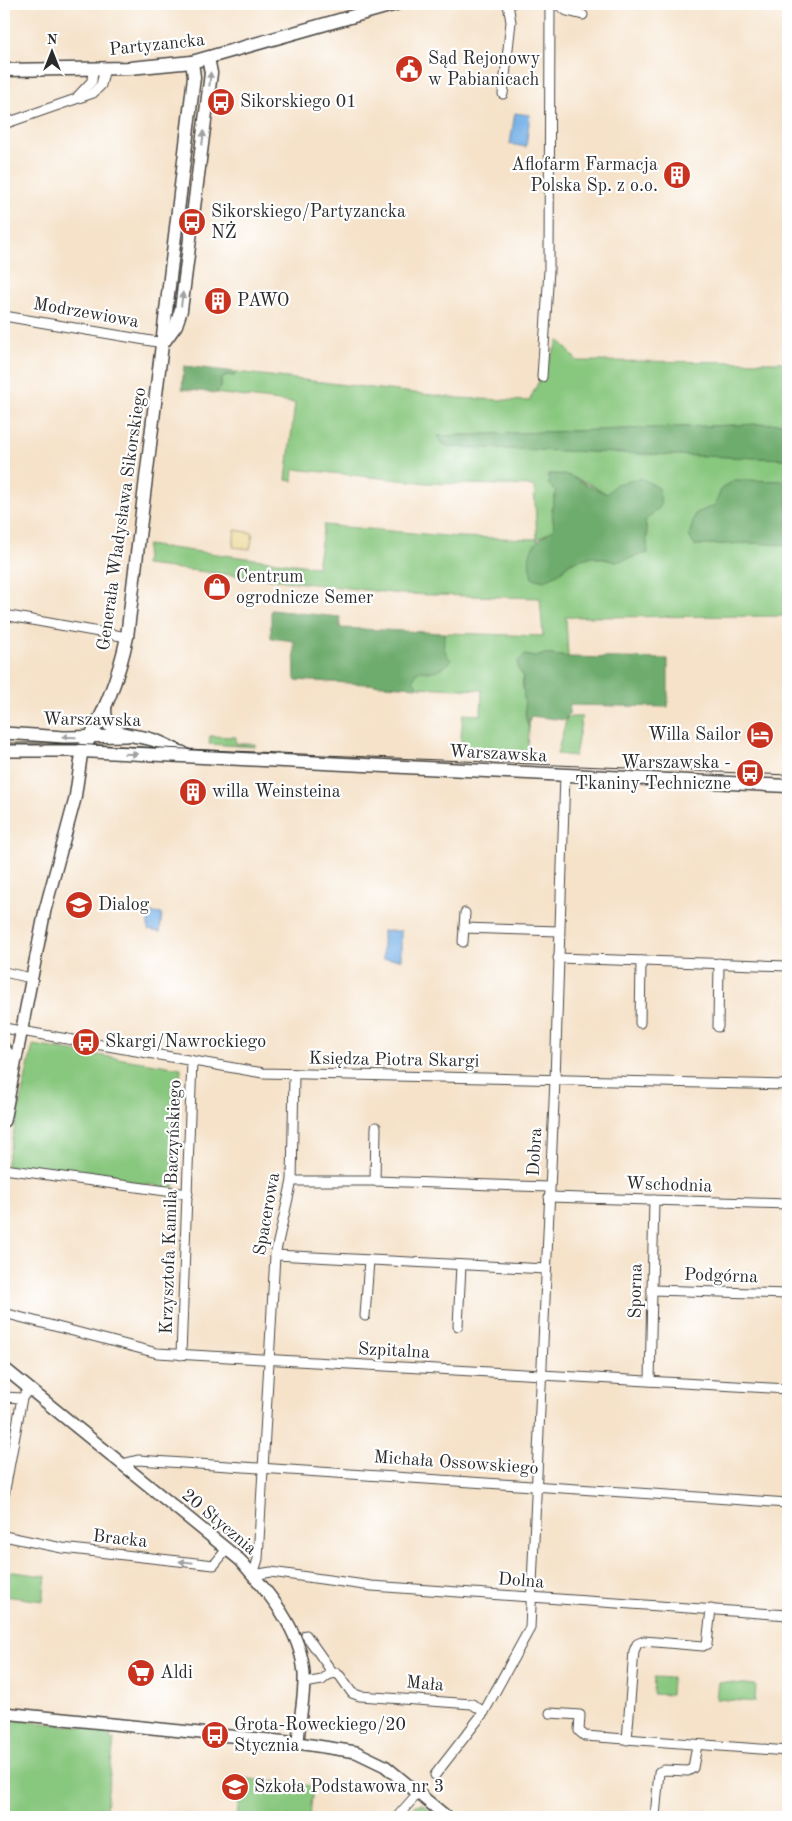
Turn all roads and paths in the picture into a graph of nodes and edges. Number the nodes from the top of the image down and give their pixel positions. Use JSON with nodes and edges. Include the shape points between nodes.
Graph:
{"nodes":[{"id":1,"x":396,"y":4,"type":"edge"},
{"id":2,"x":508,"y":4,"type":"edge"},
{"id":3,"x":550,"y":4,"type":"edge"},
{"id":4,"x":558,"y":4,"type":"edge"},
{"id":5,"x":583,"y":15,"type":"dead end"},
{"id":6,"x":208,"y":58,"type":"junction"},
{"id":7,"x":192,"y":62,"type":"junction"},
{"id":8,"x":99,"y":68,"type":"junction"},
{"id":9,"x":4,"y":70,"type":"edge"},
{"id":10,"x":503,"y":94,"type":"dead end"},
{"id":11,"x":4,"y":124,"type":"edge"},
{"id":12,"x":4,"y":316,"type":"edge"},
{"id":13,"x":163,"y":343,"type":"junction"},
{"id":14,"x":542,"y":377,"type":"dead end"},
{"id":15,"x":4,"y":615,"type":"edge"},
{"id":16,"x":127,"y":637,"type":"junction"},
{"id":17,"x":105,"y":704,"type":"junction"},
{"id":18,"x":4,"y":733,"type":"edge"},
{"id":19,"x":92,"y":736,"type":"junction"},
{"id":20,"x":128,"y":736,"type":"junction"},
{"id":21,"x":4,"y":750,"type":"edge"},
{"id":22,"x":82,"y":751,"type":"junction"},
{"id":23,"x":206,"y":758,"type":"junction"},
{"id":24,"x":565,"y":775,"type":"junction"},
{"id":25,"x":788,"y":786,"type":"edge"},
{"id":26,"x":465,"y":913,"type":"dead end"},
{"id":27,"x":464,"y":928,"type":"junction"},
{"id":28,"x":559,"y":931,"type":"junction"},
{"id":29,"x":463,"y":942,"type":"dead end"},
{"id":30,"x":558,"y":958,"type":"junction"},
{"id":31,"x":641,"y":960,"type":"junction"},
{"id":32,"x":719,"y":963,"type":"junction"},
{"id":33,"x":788,"y":966,"type":"edge"},
{"id":34,"x":4,"y":972,"type":"edge"},
{"id":35,"x":31,"y":978,"type":"junction"},
{"id":36,"x":640,"y":1022,"type":"dead end"},
{"id":37,"x":718,"y":1027,"type":"dead end"},
{"id":38,"x":4,"y":1028,"type":"edge"},
{"id":39,"x":21,"y":1031,"type":"junction"},
{"id":40,"x":4,"y":1046,"type":"edge"},
{"id":41,"x":192,"y":1061,"type":"junction"},
{"id":42,"x":15,"y":1063,"type":"junction"},
{"id":43,"x":294,"y":1074,"type":"junction"},
{"id":44,"x":555,"y":1080,"type":"junction"},
{"id":45,"x":788,"y":1085,"type":"edge"},
{"id":46,"x":4,"y":1121,"type":"edge"},
{"id":47,"x":376,"y":1128,"type":"dead end"},
{"id":48,"x":4,"y":1169,"type":"edge"},
{"id":49,"x":292,"y":1181,"type":"junction"},
{"id":50,"x":374,"y":1181,"type":"junction"},
{"id":51,"x":549,"y":1186,"type":"junction"},
{"id":52,"x":188,"y":1194,"type":"junction"},
{"id":53,"x":549,"y":1197,"type":"junction"},
{"id":54,"x":654,"y":1200,"type":"junction"},
{"id":55,"x":788,"y":1204,"type":"edge"},
{"id":56,"x":275,"y":1255,"type":"junction"},
{"id":57,"x":368,"y":1260,"type":"junction"},
{"id":58,"x":461,"y":1265,"type":"junction"},
{"id":59,"x":546,"y":1269,"type":"junction"},
{"id":60,"x":652,"y":1290,"type":"junction"},
{"id":61,"x":788,"y":1294,"type":"edge"},
{"id":62,"x":4,"y":1313,"type":"edge"},
{"id":63,"x":365,"y":1316,"type":"dead end"},
{"id":64,"x":458,"y":1326,"type":"dead end"},
{"id":65,"x":181,"y":1355,"type":"junction"},
{"id":66,"x":268,"y":1360,"type":"junction"},
{"id":67,"x":4,"y":1368,"type":"edge"},
{"id":68,"x":542,"y":1375,"type":"junction"},
{"id":69,"x":650,"y":1381,"type":"junction"},
{"id":70,"x":29,"y":1388,"type":"junction"},
{"id":71,"x":788,"y":1388,"type":"edge"},
{"id":72,"x":4,"y":1396,"type":"edge"},
{"id":73,"x":22,"y":1398,"type":"junction"},
{"id":74,"x":122,"y":1464,"type":"junction"},
{"id":75,"x":263,"y":1468,"type":"junction"},
{"id":76,"x":537,"y":1485,"type":"junction"},
{"id":77,"x":4,"y":1495,"type":"edge"},
{"id":78,"x":788,"y":1503,"type":"edge"},
{"id":79,"x":4,"y":1536,"type":"edge"},
{"id":80,"x":227,"y":1549,"type":"junction"},
{"id":81,"x":253,"y":1575,"type":"junction"},
{"id":82,"x":533,"y":1599,"type":"junction"},
{"id":83,"x":711,"y":1609,"type":"junction"},
{"id":84,"x":788,"y":1615,"type":"edge"},
{"id":85,"x":306,"y":1635,"type":"dead end"},
{"id":86,"x":328,"y":1675,"type":"junction"},
{"id":87,"x":304,"y":1683,"type":"junction"},
{"id":88,"x":484,"y":1712,"type":"junction"},
{"id":89,"x":4,"y":1713,"type":"edge"},
{"id":90,"x":550,"y":1713,"type":"dead end"},
{"id":91,"x":627,"y":1740,"type":"junction"},
{"id":92,"x":298,"y":1743,"type":"junction"},
{"id":93,"x":697,"y":1745,"type":"junction"},
{"id":94,"x":788,"y":1751,"type":"edge"},
{"id":95,"x":435,"y":1775,"type":"dead end"},
{"id":96,"x":418,"y":1793,"type":"junction"},
{"id":97,"x":397,"y":1817,"type":"edge"},
{"id":98,"x":447,"y":1817,"type":"edge"},
{"id":99,"x":655,"y":1817,"type":"edge"}],
"edges":[{"from":1,"to":6,"type":"main road","name":"Partyzancka"},
{"from":2,"to":10,"type":"street","via":[[512,22]]},
{"from":3,"to":14,"type":"street","via":[[549,270]]},
{"from":4,"to":5,"type":"street","via":[[567,11]]},
{"from":6,"to":7,"type":"main road","name":"Partyzancka"},
{"from":13,"to":6,"type":"main road","name":"Generała Władysława Sikorskiego","one_way":true,"via":[[176,325],[181,310],[211,73]]},
{"from":7,"to":8,"type":"main road","name":"Partyzancka"},
{"from":7,"to":13,"type":"main road","name":"Generała Władysława Sikorskiego","via":[[194,77]]},
{"from":8,"to":9,"type":"main road","name":"Partyzancka"},
{"from":8,"to":11,"type":"street","via":[[104,79],[97,90]]},
{"from":12,"to":13,"type":"street","name":"Modrzewiowa"},
{"from":13,"to":16,"type":"main road","name":"Generała Władysława Sikorskiego"},
{"from":15,"to":16,"type":"street"},
{"from":16,"to":17,"type":"main road","name":"Generała Władysława Sikorskiego"},
{"from":17,"to":19,"type":"main road","name":"Generała Władysława Sikorskiego"},
{"from":17,"to":20,"type":"main road","via":[[105,717],[109,724]]},
{"from":19,"to":18,"type":"street","name":"Warszawska","one_way":true},
{"from":19,"to":20,"type":"street","name":"Warszawska"},
{"from":19,"to":22,"type":"main road","name":"Generała Władysława Sikorskiego"},
{"from":20,"to":23,"type":"main road","name":"Warszawska","via":[[148,738]]},
{"from":21,"to":22,"type":"street","name":"Warszawska"},
{"from":22,"to":23,"type":"main road","name":"Warszawska","one_way":true},
{"from":22,"to":35,"type":"street","via":[[75,799],[45,910]]},
{"from":23,"to":24,"type":"main road","name":"Warszawska"},
{"from":24,"to":25,"type":"main road","name":"Warszawska"},
{"from":24,"to":28,"type":"street","name":"Dobra"},
{"from":26,"to":27,"type":"street"},
{"from":27,"to":28,"type":"street"},
{"from":27,"to":29,"type":"street"},
{"from":28,"to":30,"type":"street","name":"Dobra"},
{"from":30,"to":31,"type":"street"},
{"from":30,"to":44,"type":"street","name":"Dobra"},
{"from":31,"to":32,"type":"street"},
{"from":31,"to":36,"type":"street"},
{"from":32,"to":33,"type":"street"},
{"from":32,"to":37,"type":"street"},
{"from":34,"to":35,"type":"street"},
{"from":35,"to":39,"type":"street"},
{"from":38,"to":39,"type":"street","name":"Księdza Piotra Skargi"},
{"from":39,"to":41,"type":"street","name":"Księdza Piotra Skargi"},
{"from":39,"to":42,"type":"street"},
{"from":40,"to":42,"type":"street"},
{"from":41,"to":43,"type":"street","name":"Księdza Piotra Skargi","via":[[264,1073]]},
{"from":41,"to":52,"type":"street","name":"Krzysztofa Kamila Baczyńskiego"},
{"from":42,"to":46,"type":"street"},
{"from":43,"to":44,"type":"street","name":"Księdza Piotra Skargi"},
{"from":43,"to":49,"type":"street","name":"Spacerowa"},
{"from":44,"to":45,"type":"street","name":"Księdza Piotra Skargi"},
{"from":44,"to":51,"type":"street","name":"Dobra"},
{"from":47,"to":50,"type":"street"},
{"from":48,"to":52,"type":"street"},
{"from":49,"to":50,"type":"street"},
{"from":49,"to":56,"type":"street","name":"Spacerowa"},
{"from":50,"to":51,"type":"street"},
{"from":51,"to":53,"type":"street","name":"Dobra"},
{"from":52,"to":65,"type":"street","name":"Krzysztofa Kamila Baczyńskiego"},
{"from":53,"to":54,"type":"street","name":"Wschodnia"},
{"from":53,"to":59,"type":"street","name":"Dobra"},
{"from":54,"to":55,"type":"street","name":"Wschodnia"},
{"from":54,"to":60,"type":"street","name":"Sporna"},
{"from":56,"to":57,"type":"street"},
{"from":56,"to":66,"type":"street","name":"Spacerowa"},
{"from":57,"to":58,"type":"street"},
{"from":57,"to":63,"type":"street"},
{"from":58,"to":59,"type":"street"},
{"from":58,"to":64,"type":"street"},
{"from":59,"to":68,"type":"street","name":"Dobra"},
{"from":60,"to":61,"type":"street","name":"Podgórna"},
{"from":60,"to":69,"type":"street","name":"Sporna"},
{"from":62,"to":65,"type":"street","name":"Szpitalna","via":[[156,1353]]},
{"from":65,"to":66,"type":"street","name":"Szpitalna"},
{"from":66,"to":68,"type":"street","name":"Szpitalna"},
{"from":66,"to":75,"type":"street","name":"Spacerowa"},
{"from":67,"to":70,"type":"street","name":"20 Stycznia"},
{"from":68,"to":69,"type":"street","name":"Szpitalna"},
{"from":68,"to":76,"type":"street","name":"Dobra"},
{"from":69,"to":71,"type":"street","name":"Szpitalna"},
{"from":70,"to":73,"type":"street"},
{"from":70,"to":74,"type":"street","name":"20 Stycznia"},
{"from":72,"to":73,"type":"street"},
{"from":73,"to":77,"type":"street"},
{"from":74,"to":75,"type":"street","name":"Michała Ossowskiego","via":[[138,1460]]},
{"from":74,"to":80,"type":"street","name":"20 Stycznia"},
{"from":75,"to":76,"type":"street","name":"Michała Ossowskiego"},
{"from":75,"to":81,"type":"street","name":"Spacerowa","via":[[258,1559]]},
{"from":76,"to":78,"type":"street","name":"Michała Ossowskiego"},
{"from":76,"to":82,"type":"street","name":"Dobra"},
{"from":80,"to":79,"type":"street","name":"Bracka","one_way":true,"via":[[214,1565],[62,1548]]},
{"from":80,"to":81,"type":"street","name":"20 Stycznia"},
{"from":81,"to":82,"type":"street","name":"Dolna","via":[[271,1572],[372,1586]]},
{"from":81,"to":87,"type":"street","name":"20 Stycznia","via":[[297,1642]]},
{"from":82,"to":83,"type":"street","name":"Dolna"},
{"from":82,"to":88,"type":"street","via":[[530,1628]]},
{"from":83,"to":84,"type":"street","name":"Dolna"},
{"from":83,"to":91,"type":"street","via":[[707,1644],[703,1646],[644,1641],[637,1644]]},
{"from":85,"to":86,"type":"street","via":[[330,1669]]},
{"from":86,"to":87,"type":"street","via":[[322,1680]]},
{"from":86,"to":88,"type":"street","name":"Mała","via":[[336,1673],[352,1693],[360,1696],[472,1704]]},
{"from":87,"to":92,"type":"street","name":"20 Stycznia"},
{"from":88,"to":95,"type":"street"},
{"from":89,"to":92,"type":"street"},
{"from":90,"to":91,"type":"street","via":[[580,1715],[579,1731],[585,1736]]},
{"from":91,"to":93,"type":"street"},
{"from":92,"to":96,"type":"street","via":[[340,1748],[370,1758]]},
{"from":93,"to":94,"type":"street"},
{"from":93,"to":99,"type":"street","via":[[693,1768],[659,1772]]},
{"from":96,"to":97,"type":"street"},
{"from":96,"to":98,"type":"street"}]}
